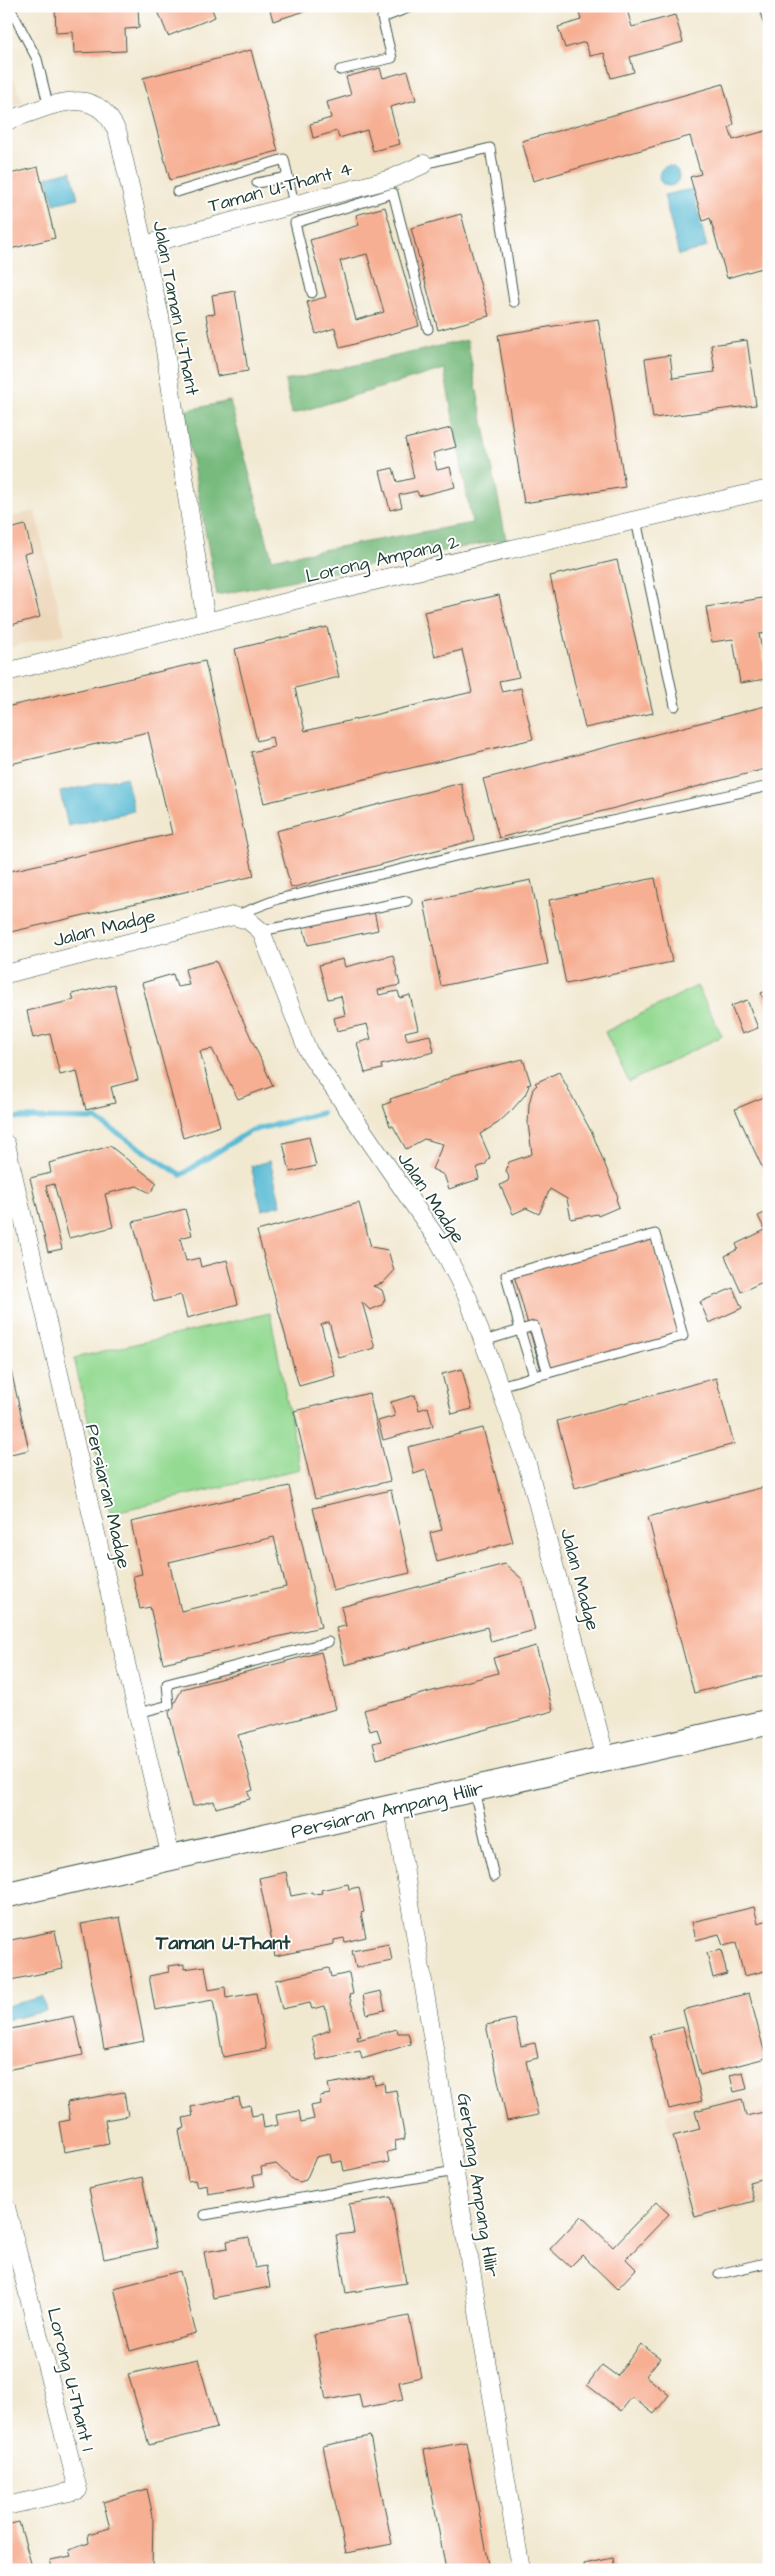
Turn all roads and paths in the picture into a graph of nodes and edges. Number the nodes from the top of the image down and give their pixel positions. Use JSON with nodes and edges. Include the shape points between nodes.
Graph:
{"nodes":[{"id":1,"x":10,"y":6,"type":"edge"},
{"id":2,"x":413,"y":6,"type":"edge"},
{"id":3,"x":340,"y":70,"type":"dead end"},
{"id":4,"x":49,"y":108,"type":"junction"},
{"id":5,"x":6,"y":121,"type":"edge"},
{"id":6,"x":424,"y":164,"type":"joint"},
{"id":7,"x":288,"y":177,"type":"junction"},
{"id":8,"x":258,"y":183,"type":"dead end"},
{"id":9,"x":392,"y":186,"type":"junction"},
{"id":10,"x":177,"y":192,"type":"dead end"},
{"id":11,"x":294,"y":204,"type":"junction"},
{"id":12,"x":144,"y":245,"type":"junction"},
{"id":13,"x":312,"y":293,"type":"dead end"},
{"id":14,"x":514,"y":302,"type":"dead end"},
{"id":15,"x":428,"y":328,"type":"dead end"},
{"id":16,"x":769,"y":489,"type":"edge"},
{"id":17,"x":636,"y":520,"type":"junction"},
{"id":18,"x":206,"y":622,"type":"junction"},
{"id":19,"x":6,"y":672,"type":"edge"},
{"id":20,"x":675,"y":706,"type":"dead end"},
{"id":21,"x":769,"y":786,"type":"edge"},
{"id":22,"x":407,"y":901,"type":"dead end"},
{"id":23,"x":233,"y":916,"type":"junction"},
{"id":24,"x":261,"y":931,"type":"junction"},
{"id":25,"x":6,"y":974,"type":"edge"},
{"id":26,"x":6,"y":1144,"type":"edge"},
{"id":27,"x":520,"y":1330,"type":"junction"},
{"id":28,"x":484,"y":1341,"type":"junction"},
{"id":29,"x":548,"y":1373,"type":"junction"},
{"id":30,"x":534,"y":1376,"type":"junction"},
{"id":31,"x":500,"y":1386,"type":"junction"},
{"id":32,"x":328,"y":1642,"type":"dead end"},
{"id":33,"x":138,"y":1714,"type":"junction"},
{"id":34,"x":769,"y":1722,"type":"edge"},
{"id":35,"x":606,"y":1759,"type":"junction"},
{"id":36,"x":474,"y":1789,"type":"junction"},
{"id":37,"x":394,"y":1807,"type":"junction"},
{"id":38,"x":171,"y":1858,"type":"junction"},
{"id":39,"x":494,"y":1877,"type":"dead end"},
{"id":40,"x":6,"y":1895,"type":"edge"},
{"id":41,"x":455,"y":2171,"type":"junction"},
{"id":42,"x":6,"y":2207,"type":"edge"},
{"id":43,"x":205,"y":2215,"type":"dead end"},
{"id":44,"x":769,"y":2262,"type":"edge"},
{"id":45,"x":719,"y":2274,"type":"dead end"},
{"id":46,"x":6,"y":2506,"type":"edge"},
{"id":47,"x":521,"y":2570,"type":"edge"}],
"edges":[{"from":1,"to":4,"type":"lane","via":[[37,59]]},
{"from":2,"to":3,"type":"lane","via":[[382,18],[392,58]]},
{"from":4,"to":5,"type":"street","name":"Jalan Taman U-Thant"},
{"from":4,"to":12,"type":"street","name":"Jalan Taman U-Thant","via":[[69,100],[88,101],[102,108],[112,119]]},
{"from":6,"to":9,"type":"street","name":"Taman U-Thant 4"},
{"from":6,"to":14,"type":"lane","via":[[490,148]]},
{"from":7,"to":8,"type":"lane"},
{"from":7,"to":10,"type":"lane","via":[[284,159]]},
{"from":7,"to":11,"type":"lane"},
{"from":9,"to":11,"type":"street","name":"Taman U-Thant 4"},
{"from":9,"to":13,"type":"lane","via":[[295,223]]},
{"from":9,"to":15,"type":"lane"},
{"from":11,"to":12,"type":"street","name":"Taman U-Thant 4"},
{"from":12,"to":18,"type":"street","name":"Jalan Taman U-Thant","via":[[160,318]]},
{"from":16,"to":17,"type":"street","name":"Lorong Ampang 2"},
{"from":17,"to":18,"type":"street","name":"Lorong Ampang 2"},
{"from":17,"to":20,"type":"lane"},
{"from":18,"to":19,"type":"street","name":"Lorong Ampang 2"},
{"from":21,"to":23,"type":"lane","via":[[468,853],[287,897]]},
{"from":22,"to":24,"type":"lane"},
{"from":23,"to":24,"type":"street","via":[[248,920]]},
{"from":23,"to":25,"type":"street","name":"Jalan Madge"},
{"from":24,"to":28,"type":"street","name":"Jalan Madge","via":[[308,1051],[440,1243],[468,1298]]},
{"from":26,"to":33,"type":"street","name":"Persiaran Madge"},
{"from":27,"to":28,"type":"lane"},
{"from":27,"to":29,"type":"lane","via":[[534,1326]]},
{"from":27,"to":29,"type":"lane","via":[[506,1275],[655,1234],[683,1336]]},
{"from":27,"to":30,"type":"lane"},
{"from":28,"to":31,"type":"street","name":"Jalan Madge"},
{"from":29,"to":30,"type":"lane"},
{"from":30,"to":31,"type":"lane"},
{"from":31,"to":35,"type":"street","name":"Jalan Madge","via":[[529,1472]]},
{"from":32,"to":33,"type":"lane","via":[[168,1684],[169,1705]]},
{"from":33,"to":38,"type":"street","name":"Persiaran Madge"},
{"from":34,"to":35,"type":"street","name":"Persiaran Ampang Hilir"},
{"from":35,"to":36,"type":"street","name":"Persiaran Ampang Hilir"},
{"from":36,"to":37,"type":"street","name":"Persiaran Ampang Hilir"},
{"from":36,"to":39,"type":"lane"},
{"from":37,"to":38,"type":"street","name":"Persiaran Ampang Hilir"},
{"from":37,"to":41,"type":"street","name":"Gerbang Ampang Hilir"},
{"from":38,"to":40,"type":"street","name":"Persiaran Ampang Hilir"},
{"from":41,"to":43,"type":"lane"},
{"from":41,"to":47,"type":"street","name":"Gerbang Ampang Hilir"},
{"from":42,"to":46,"type":"street","name":"Lorong U-Thant 1","via":[[78,2490]]},
{"from":44,"to":45,"type":"lane"}]}
